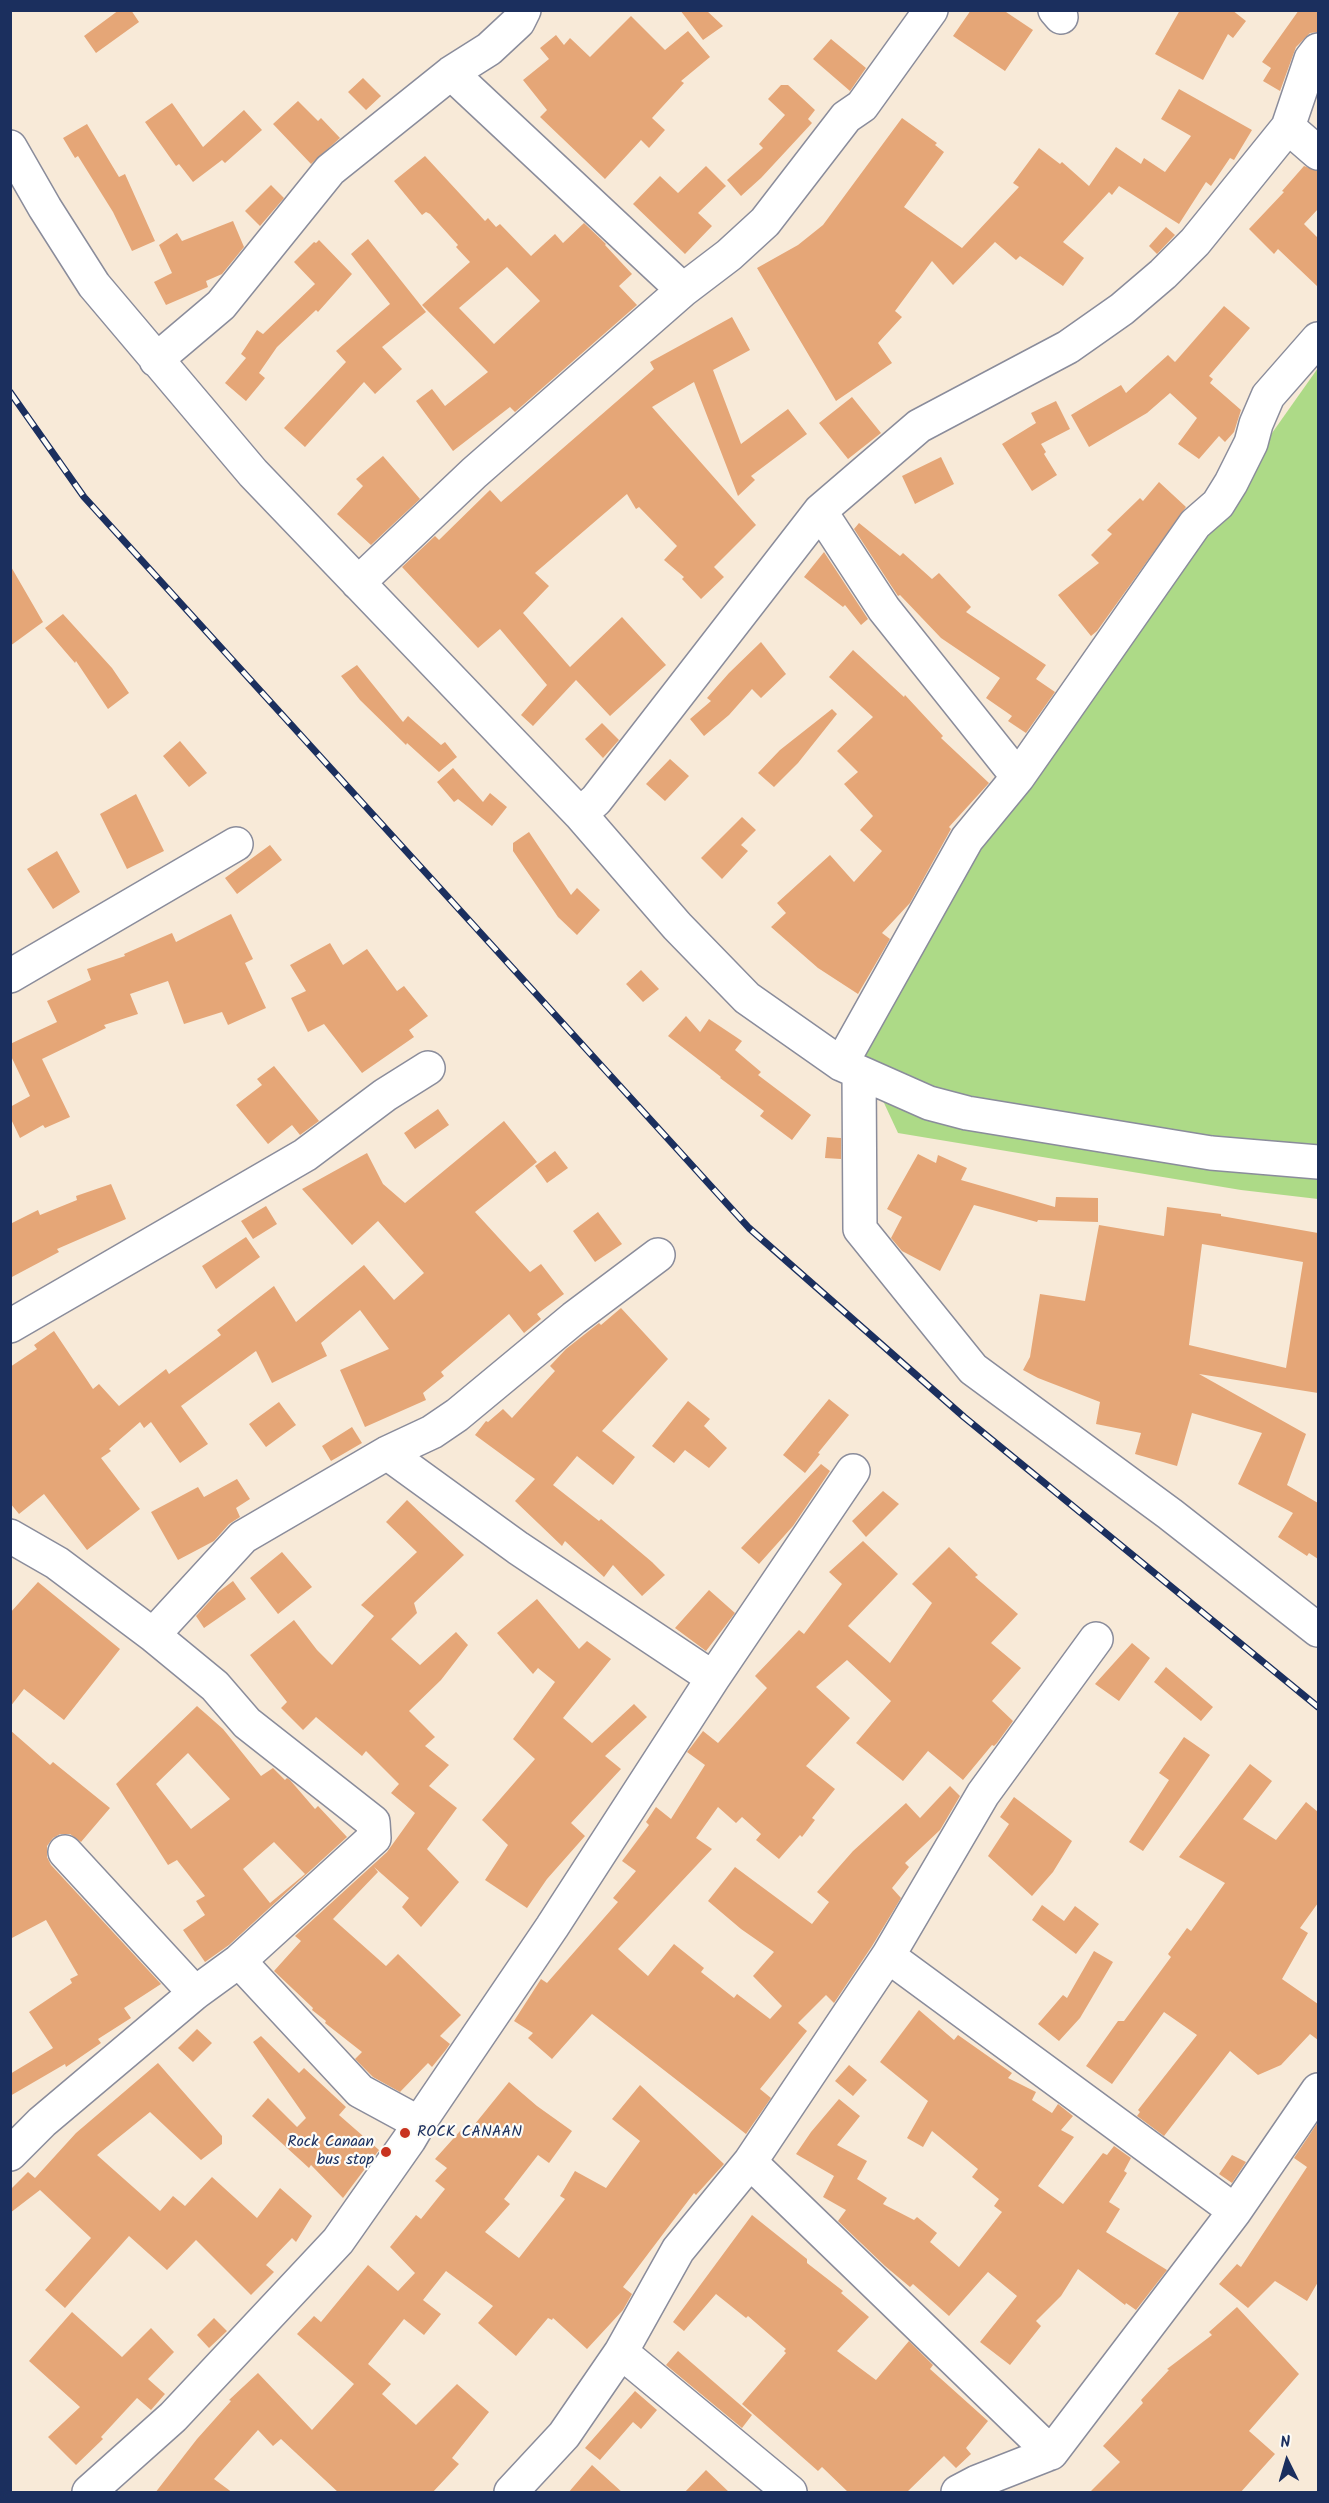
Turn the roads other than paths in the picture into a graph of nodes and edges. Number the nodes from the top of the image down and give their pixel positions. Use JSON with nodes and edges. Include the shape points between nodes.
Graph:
{"nodes":[{"id":1,"x":524,"y":10,"type":"edge"},
{"id":2,"x":931,"y":10,"type":"edge"},
{"id":3,"x":1318,"y":50,"type":"edge"},
{"id":4,"x":451,"y":73,"type":"junction"},
{"id":5,"x":1288,"y":127,"type":"junction"},
{"id":6,"x":10,"y":147,"type":"edge"},
{"id":7,"x":1318,"y":153,"type":"edge"},
{"id":8,"x":683,"y":290,"type":"junction"},
{"id":9,"x":1318,"y":339,"type":"edge"},
{"id":10,"x":156,"y":360,"type":"junction"},
{"id":11,"x":820,"y":511,"type":"junction"},
{"id":12,"x":358,"y":583,"type":"junction"},
{"id":13,"x":1018,"y":777,"type":"junction"},
{"id":14,"x":580,"y":814,"type":"junction"},
{"id":15,"x":236,"y":844,"type":"dead end"},
{"id":16,"x":10,"y":976,"type":"edge"},
{"id":17,"x":428,"y":1068,"type":"dead end"},
{"id":18,"x":850,"y":1068,"type":"junction"},
{"id":19,"x":1318,"y":1162,"type":"edge"},
{"id":20,"x":658,"y":1255,"type":"dead end"},
{"id":21,"x":10,"y":1326,"type":"edge"},
{"id":22,"x":387,"y":1453,"type":"junction"},
{"id":23,"x":854,"y":1472,"type":"dead end"},
{"id":24,"x":10,"y":1536,"type":"edge"},
{"id":25,"x":1318,"y":1630,"type":"edge"},
{"id":26,"x":153,"y":1635,"type":"junction"},
{"id":27,"x":1096,"y":1639,"type":"dead end"},
{"id":28,"x":712,"y":1678,"type":"junction"},
{"id":29,"x":65,"y":1852,"type":"dead end"},
{"id":30,"x":888,"y":1956,"type":"junction"},
{"id":31,"x":239,"y":1960,"type":"junction"},
{"id":32,"x":195,"y":1993,"type":"junction"},
{"id":33,"x":1318,"y":2090,"type":"edge"},
{"id":34,"x":419,"y":2123,"type":"junction"},
{"id":35,"x":10,"y":2154,"type":"edge"},
{"id":36,"x":750,"y":2162,"type":"junction"},
{"id":37,"x":1235,"y":2211,"type":"junction"},
{"id":38,"x":621,"y":2352,"type":"junction"},
{"id":39,"x":1051,"y":2453,"type":"junction"},
{"id":40,"x":89,"y":2493,"type":"edge"},
{"id":41,"x":511,"y":2493,"type":"edge"},
{"id":42,"x":790,"y":2493,"type":"edge"},
{"id":43,"x":958,"y":2493,"type":"edge"}],
"edges":[{"from":1,"to":4,"type":"street","via":[[518,22],[489,50]]},
{"from":2,"to":8,"type":"street","via":[[867,100],[846,117],[765,222]]},
{"from":3,"to":5,"type":"street","via":[[1311,59]]},
{"from":4,"to":8,"type":"street"},
{"from":4,"to":10,"type":"street","via":[[330,170],[221,305]]},
{"from":5,"to":7,"type":"street"},
{"from":5,"to":11,"type":"street","via":[[1195,242],[1122,309],[1068,347],[919,426]]},
{"from":6,"to":10,"type":"street","via":[[94,285]]},
{"from":8,"to":12,"type":"street","via":[[474,473]]},
{"from":9,"to":13,"type":"street","via":[[1268,396],[1251,443],[1218,504],[1195,524]]},
{"from":10,"to":12,"type":"street","via":[[253,473]]},
{"from":11,"to":13,"type":"street","via":[[884,609]]},
{"from":11,"to":14,"type":"street","via":[[596,800]]},
{"from":12,"to":14,"type":"street"},
{"from":13,"to":18,"type":"street","via":[[967,839]]},
{"from":14,"to":18,"type":"street","via":[[734,986],[772,1017]]},
{"from":15,"to":16,"type":"street"},
{"from":17,"to":21,"type":"street","via":[[305,1155]]},
{"from":18,"to":19,"type":"street","via":[[929,1103],[967,1113],[1211,1153]]},
{"from":18,"to":25,"type":"street","via":[[860,1229],[973,1369],[1170,1514]]},
{"from":20,"to":22,"type":"street","via":[[574,1318],[458,1415]]},
{"from":22,"to":26,"type":"street","via":[[243,1536]]},
{"from":22,"to":28,"type":"street","via":[[518,1548]]},
{"from":23,"to":28,"type":"street"},
{"from":24,"to":26,"type":"street","via":[[57,1563]]},
{"from":26,"to":31,"type":"street","via":[[215,1686],[247,1723],[373,1822],[374,1838]]},
{"from":27,"to":30,"type":"street","via":[[983,1794]]},
{"from":28,"to":34,"type":"street","via":[[552,1927]]},
{"from":29,"to":32,"type":"street"},
{"from":30,"to":36,"type":"street"},
{"from":30,"to":37,"type":"street"},
{"from":31,"to":32,"type":"street"},
{"from":31,"to":34,"type":"street","via":[[360,2091]]},
{"from":32,"to":35,"type":"street","via":[[42,2122]]},
{"from":33,"to":37,"type":"street"},
{"from":34,"to":40,"type":"street","via":[[338,2241],[173,2416]]},
{"from":36,"to":38,"type":"street","via":[[678,2250]]},
{"from":36,"to":39,"type":"street"},
{"from":37,"to":39,"type":"street"},
{"from":38,"to":41,"type":"street","via":[[564,2435]]},
{"from":38,"to":42,"type":"street"},
{"from":39,"to":43,"type":"street"}]}
